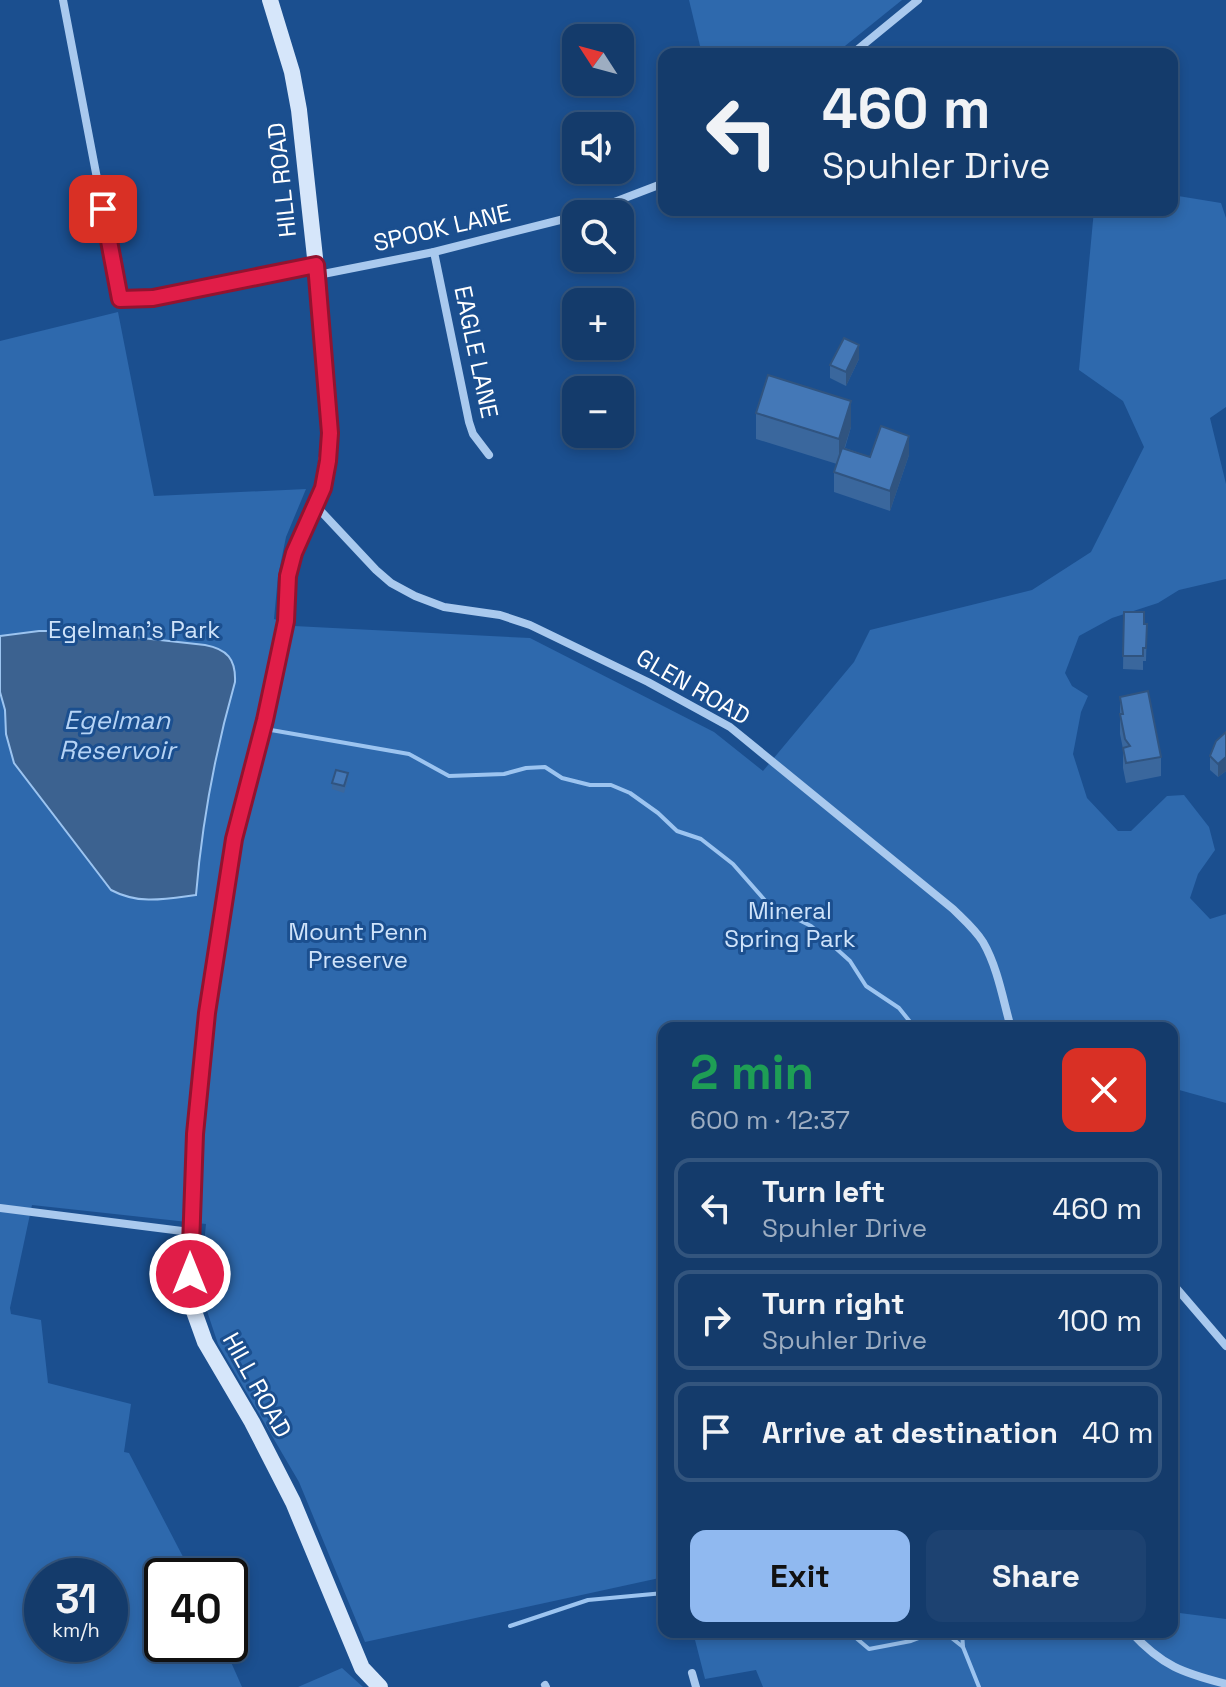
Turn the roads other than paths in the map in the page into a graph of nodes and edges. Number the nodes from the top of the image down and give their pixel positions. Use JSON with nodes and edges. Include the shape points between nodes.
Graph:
{"nodes":[{"id":1,"x":63,"y":0,"type":"edge"},
{"id":2,"x":270,"y":0,"type":"edge"},
{"id":3,"x":918,"y":0,"type":"edge"},
{"id":4,"x":859,"y":48,"type":"edge"},
{"id":5,"x":658,"y":185,"type":"edge"},
{"id":6,"x":620,"y":200,"type":"edge"},
{"id":7,"x":562,"y":220,"type":"edge"},
{"id":8,"x":434,"y":252,"type":"junction"},
{"id":9,"x":316,"y":270,"type":"junction"},
{"id":10,"x":489,"y":455,"type":"dead end"},
{"id":11,"x":316,"y":506,"type":"junction"},
{"id":12,"x":1009,"y":1022,"type":"edge"},
{"id":13,"x":0,"y":1208,"type":"edge"},
{"id":14,"x":190,"y":1232,"type":"junction"},
{"id":15,"x":1178,"y":1290,"type":"edge"},
{"id":16,"x":1226,"y":1346,"type":"edge"},
{"id":17,"x":1137,"y":1638,"type":"edge"},
{"id":18,"x":692,"y":1673,"type":"dead end"},
{"id":19,"x":1226,"y":1684,"type":"edge"},
{"id":20,"x":380,"y":1687,"type":"edge"},
{"id":21,"x":696,"y":1687,"type":"edge"}],
"edges":[{"from":1,"to":9,"type":"street","name":"SPOOK LANE","via":[[120,299]]},
{"from":2,"to":9,"type":"street","name":"HILL ROAD","via":[[299,110]]},
{"from":3,"to":4,"type":"street"},
{"from":5,"to":6,"type":"street"},
{"from":7,"to":8,"type":"street","name":"SPOOK LANE"},
{"from":8,"to":9,"type":"street","name":"SPOOK LANE"},
{"from":8,"to":10,"type":"street","name":"EAGLE LANE","via":[[469,422]]},
{"from":9,"to":11,"type":"street","name":"HILL ROAD","via":[[330,433]]},
{"from":11,"to":12,"type":"street","name":"GLEN ROAD","via":[[369,564],[415,596],[530,625],[730,727],[971,927],[992,962]]},
{"from":11,"to":14,"type":"street","name":"HILL ROAD","via":[[288,576],[286,621],[234,839],[207,1013]]},
{"from":13,"to":14,"type":"street"},
{"from":14,"to":20,"type":"street","name":"HILL ROAD","via":[[191,1303],[200,1329],[293,1502],[362,1668]]},
{"from":15,"to":16,"type":"street"},
{"from":17,"to":19,"type":"street","via":[[1182,1672]]},
{"from":18,"to":21,"type":"street"}]}
